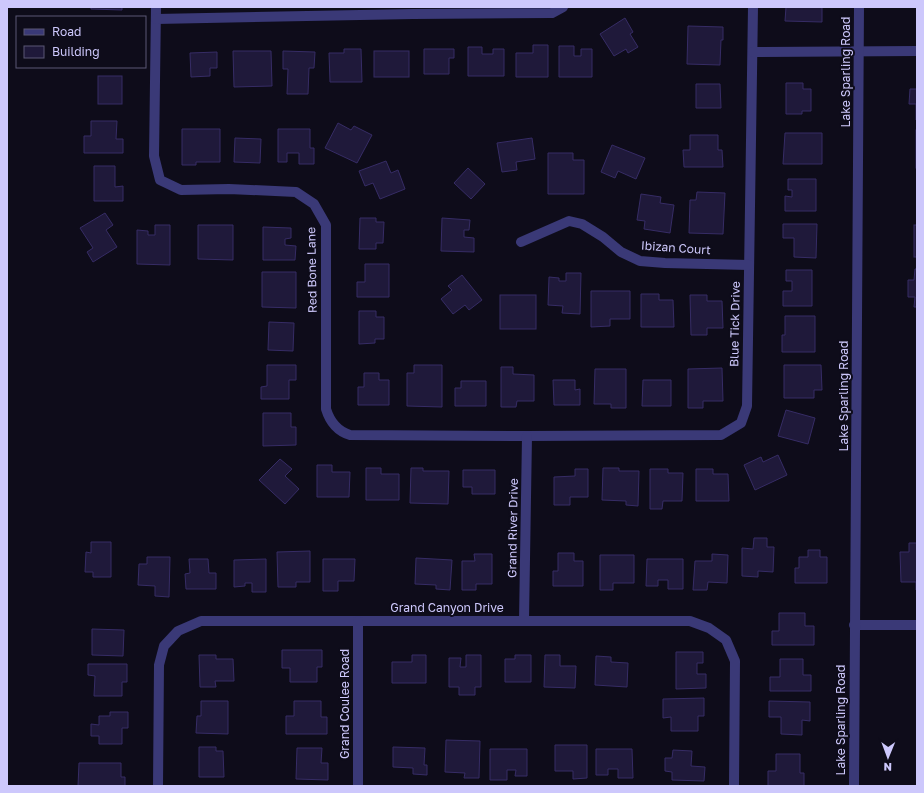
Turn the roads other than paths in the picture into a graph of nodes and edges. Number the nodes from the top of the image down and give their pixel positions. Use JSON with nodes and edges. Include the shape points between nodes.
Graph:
{"nodes":[{"id":1,"x":156,"y":7,"type":"edge"},
{"id":2,"x":563,"y":7,"type":"edge"},
{"id":3,"x":753,"y":7,"type":"edge"},
{"id":4,"x":859,"y":7,"type":"edge"},
{"id":5,"x":156,"y":20,"type":"junction"},
{"id":6,"x":859,"y":51,"type":"junction"},
{"id":7,"x":917,"y":51,"type":"edge"},
{"id":8,"x":753,"y":52,"type":"junction"},
{"id":9,"x":521,"y":242,"type":"dead end"},
{"id":10,"x":749,"y":265,"type":"junction"},
{"id":11,"x":527,"y":436,"type":"junction"},
{"id":12,"x":358,"y":621,"type":"junction"},
{"id":13,"x":524,"y":621,"type":"junction"},
{"id":14,"x":854,"y":625,"type":"junction"},
{"id":15,"x":917,"y":625,"type":"edge"},
{"id":16,"x":158,"y":786,"type":"edge"},
{"id":17,"x":358,"y":786,"type":"edge"},
{"id":18,"x":734,"y":786,"type":"edge"},
{"id":19,"x":854,"y":786,"type":"edge"}],
"edges":[{"from":1,"to":5,"type":"street","name":"Red Bone Lane"},
{"from":2,"to":5,"type":"street","via":[[552,13]]},
{"from":3,"to":8,"type":"street","name":"Blue Tick Drive"},
{"from":4,"to":6,"type":"street","name":"Lake Sparling Road"},
{"from":5,"to":11,"type":"street","name":"Red Bone Lane","via":[[154,156],[160,180],[181,190],[296,192],[314,204],[326,225],[326,409],[328,418],[335,427],[350,435]]},
{"from":6,"to":7,"type":"street"},
{"from":6,"to":8,"type":"street"},
{"from":6,"to":14,"type":"street","name":"Lake Sparling Road"},
{"from":8,"to":10,"type":"street","name":"Blue Tick Drive"},
{"from":9,"to":10,"type":"street","name":"Ibizan Court","via":[[569,221],[582,224],[621,252],[640,261]]},
{"from":10,"to":11,"type":"street","name":"Blue Tick Drive","via":[[747,406],[741,423],[721,435]]},
{"from":11,"to":13,"type":"street","name":"Grand River Drive"},
{"from":12,"to":13,"type":"street","name":"Grand Canyon Drive"},
{"from":12,"to":16,"type":"street","name":"Grand Canyon Drive","via":[[201,621],[178,631],[164,646],[159,665]]},
{"from":12,"to":17,"type":"street","name":"Grand Coulee Road"},
{"from":13,"to":18,"type":"street","name":"Grand Canyon Drive","via":[[690,621],[709,628],[726,640],[736,661]]},
{"from":14,"to":15,"type":"street"},
{"from":14,"to":19,"type":"street","name":"Lake Sparling Road"}]}
